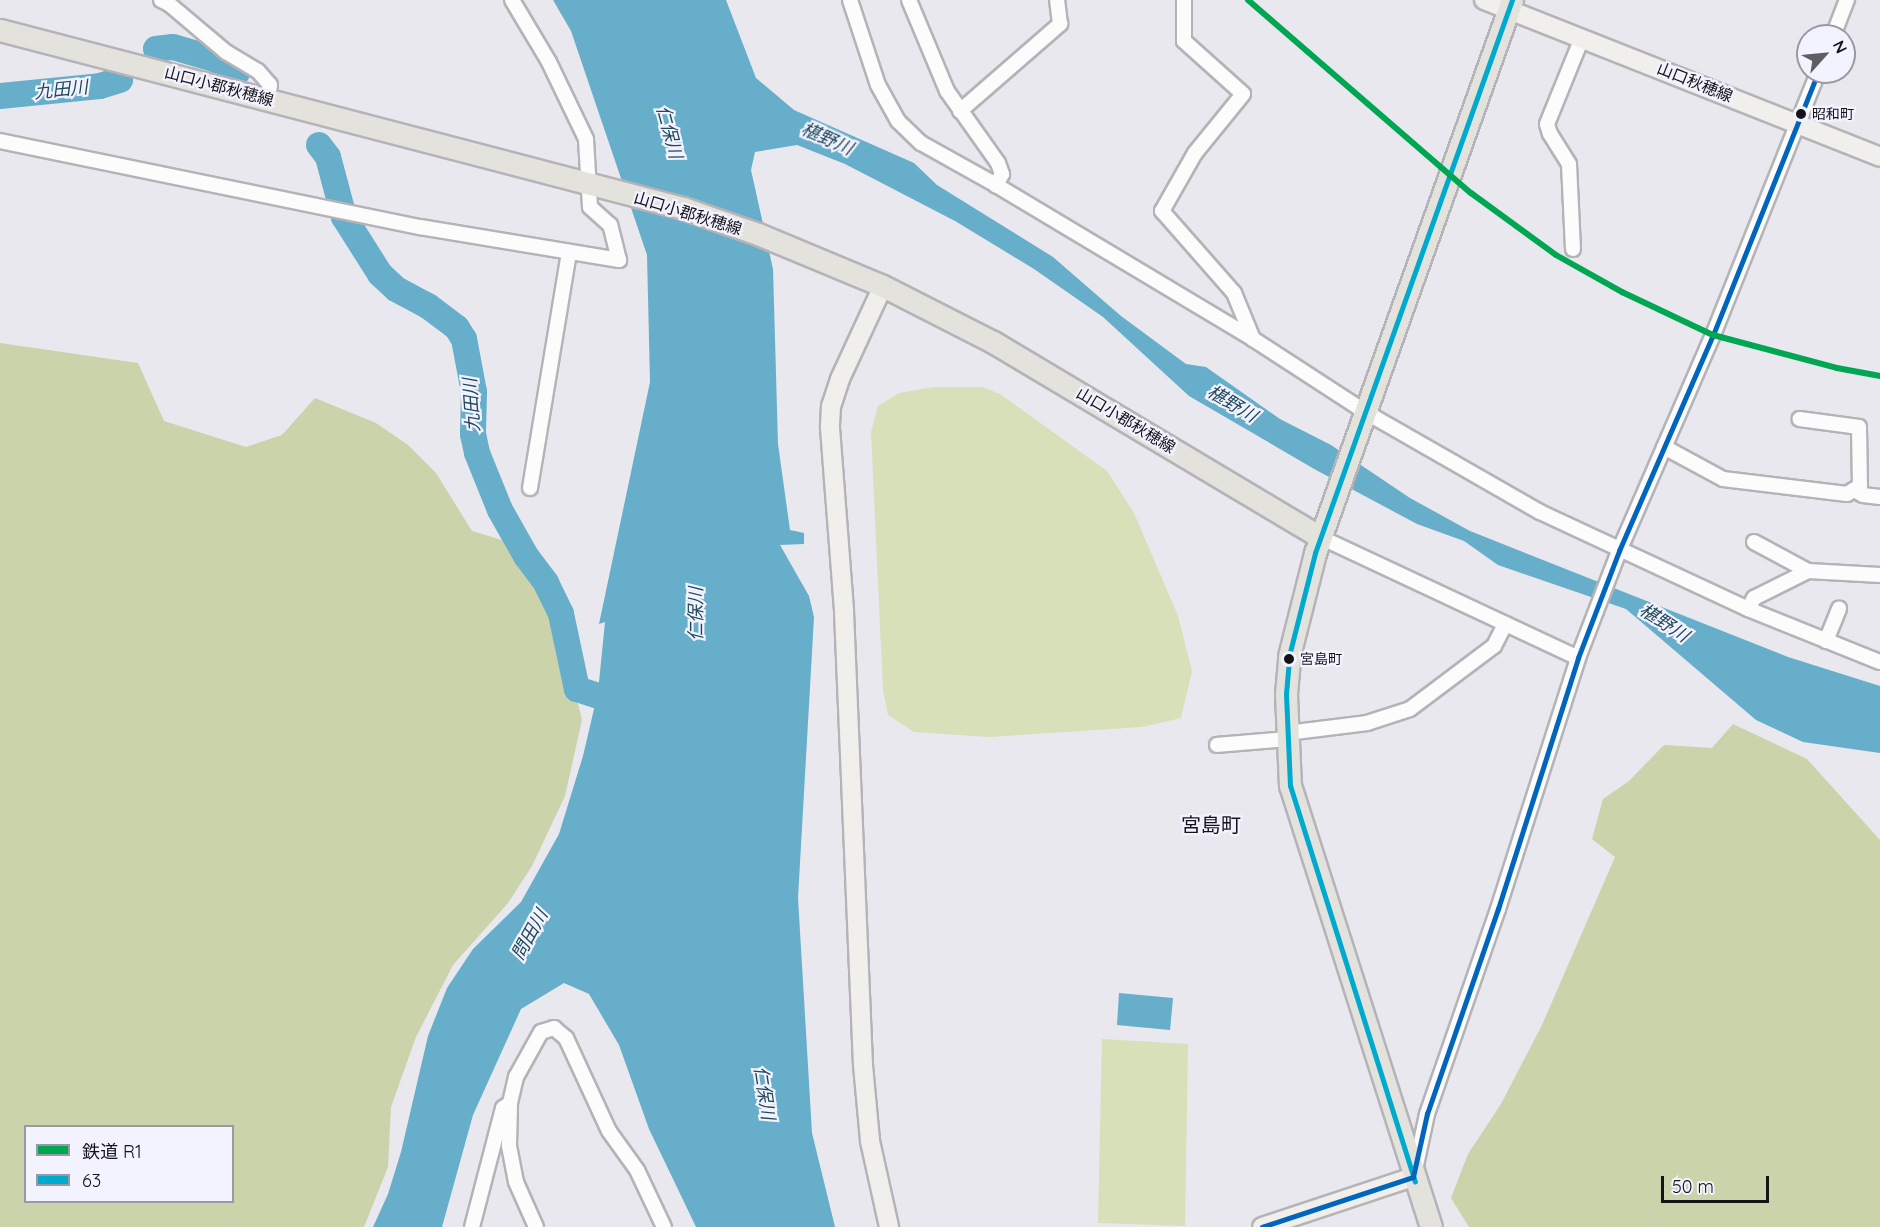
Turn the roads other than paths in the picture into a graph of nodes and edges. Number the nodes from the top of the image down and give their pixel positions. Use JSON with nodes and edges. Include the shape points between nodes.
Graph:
{"nodes":[{"id":1,"x":161,"y":0,"type":"edge"},
{"id":2,"x":512,"y":0,"type":"edge"},
{"id":3,"x":850,"y":0,"type":"edge"},
{"id":4,"x":909,"y":0,"type":"edge"},
{"id":5,"x":1057,"y":0,"type":"edge"},
{"id":6,"x":1184,"y":0,"type":"edge"},
{"id":7,"x":1484,"y":0,"type":"edge"},
{"id":8,"x":1847,"y":0,"type":"edge"},
{"id":9,"x":1510,"y":4,"type":"edge"},
{"id":10,"x":1838,"y":24,"type":"edge"},
{"id":11,"x":0,"y":30,"type":"edge"},
{"id":12,"x":1582,"y":38,"type":"junction"},
{"id":13,"x":1813,"y":84,"type":"edge"},
{"id":14,"x":268,"y":99,"type":"junction"},
{"id":15,"x":960,"y":111,"type":"junction"},
{"id":16,"x":1798,"y":123,"type":"junction"},
{"id":17,"x":0,"y":141,"type":"edge"},
{"id":18,"x":1880,"y":157,"type":"edge"},
{"id":19,"x":594,"y":185,"type":"junction"},
{"id":20,"x":996,"y":185,"type":"junction"},
{"id":21,"x":1573,"y":249,"type":"dead end"},
{"id":22,"x":569,"y":253,"type":"junction"},
{"id":23,"x":883,"y":286,"type":"junction"},
{"id":24,"x":1253,"y":339,"type":"junction"},
{"id":25,"x":1862,"y":412,"type":"dead end"},
{"id":26,"x":1365,"y":418,"type":"junction"},
{"id":27,"x":1800,"y":419,"type":"dead end"},
{"id":28,"x":1859,"y":427,"type":"junction"},
{"id":29,"x":1664,"y":447,"type":"junction"},
{"id":30,"x":530,"y":488,"type":"dead end"},
{"id":31,"x":1854,"y":490,"type":"junction"},
{"id":32,"x":1880,"y":497,"type":"edge"},
{"id":33,"x":1320,"y":537,"type":"junction"},
{"id":34,"x":1754,"y":542,"type":"dead end"},
{"id":35,"x":1618,"y":555,"type":"junction"},
{"id":36,"x":1808,"y":571,"type":"junction"},
{"id":37,"x":1880,"y":575,"type":"edge"},
{"id":38,"x":1748,"y":609,"type":"junction"},
{"id":39,"x":1839,"y":609,"type":"dead end"},
{"id":40,"x":1505,"y":624,"type":"junction"},
{"id":41,"x":1826,"y":641,"type":"junction"},
{"id":42,"x":1579,"y":655,"type":"junction"},
{"id":43,"x":1880,"y":662,"type":"edge"},
{"id":44,"x":1287,"y":736,"type":"junction"},
{"id":45,"x":1217,"y":745,"type":"dead end"},
{"id":46,"x":510,"y":1104,"type":"junction"},
{"id":47,"x":1413,"y":1177,"type":"junction"},
{"id":48,"x":472,"y":1227,"type":"edge"},
{"id":49,"x":536,"y":1227,"type":"edge"},
{"id":50,"x":664,"y":1227,"type":"edge"},
{"id":51,"x":889,"y":1227,"type":"edge"},
{"id":52,"x":1262,"y":1227,"type":"edge"},
{"id":53,"x":1431,"y":1227,"type":"edge"}],
"edges":[{"from":1,"to":14,"type":"street","via":[[226,52],[258,71],[270,85]]},
{"from":2,"to":19,"type":"street","via":[[586,139]]},
{"from":3,"to":20,"type":"street","via":[[878,85],[898,121],[921,143]]},
{"from":4,"to":15,"type":"street","via":[[934,63]]},
{"from":5,"to":15,"type":"street","via":[[1060,24]]},
{"from":6,"to":24,"type":"street","via":[[1184,41],[1242,94],[1195,153],[1162,211],[1234,293]]},
{"from":7,"to":9,"type":"street","name":"山口秋穂線"},
{"from":8,"to":10,"type":"street"},
{"from":9,"to":12,"type":"street","name":"山口秋穂線"},
{"from":9,"to":26,"type":"main road"},
{"from":11,"to":14,"type":"main road","name":"山口小郡秋穂線"},
{"from":12,"to":16,"type":"street","name":"山口秋穂線"},
{"from":12,"to":21,"type":"street","via":[[1547,124],[1569,164]]},
{"from":13,"to":16,"type":"street"},
{"from":14,"to":19,"type":"main road","name":"山口小郡秋穂線"},
{"from":15,"to":20,"type":"street","via":[[998,163],[1002,174]]},
{"from":16,"to":18,"type":"street","name":"山口秋穂線"},
{"from":16,"to":29,"type":"street"},
{"from":17,"to":22,"type":"street","via":[[420,227]]},
{"from":19,"to":22,"type":"street","via":[[590,207],[610,225],[620,260]]},
{"from":19,"to":23,"type":"main road","name":"山口小郡秋穂線","via":[[683,208],[831,262]]},
{"from":20,"to":24,"type":"street"},
{"from":22,"to":30,"type":"street"},
{"from":23,"to":33,"type":"main road","name":"山口小郡秋穂線","via":[[1035,365]]},
{"from":23,"to":51,"type":"street","via":[[840,379],[831,406],[830,428],[844,612],[863,1065],[870,1141]]},
{"from":24,"to":26,"type":"street"},
{"from":25,"to":28,"type":"street"},
{"from":26,"to":33,"type":"main road"},
{"from":26,"to":35,"type":"street"},
{"from":27,"to":28,"type":"street"},
{"from":28,"to":31,"type":"street","via":[[1860,486]]},
{"from":29,"to":31,"type":"street","via":[[1723,479],[1847,494]]},
{"from":29,"to":35,"type":"street"},
{"from":31,"to":32,"type":"street"},
{"from":33,"to":40,"type":"street"},
{"from":33,"to":44,"type":"main road","via":[[1289,656]]},
{"from":34,"to":36,"type":"street"},
{"from":35,"to":38,"type":"street"},
{"from":35,"to":42,"type":"street"},
{"from":36,"to":37,"type":"street"},
{"from":36,"to":38,"type":"street","via":[[1754,598]]},
{"from":38,"to":41,"type":"street"},
{"from":39,"to":41,"type":"street"},
{"from":40,"to":42,"type":"street"},
{"from":40,"to":44,"type":"street","via":[[1494,646],[1410,709],[1367,723]]},
{"from":41,"to":43,"type":"street"},
{"from":42,"to":47,"type":"street","via":[[1427,1114]]},
{"from":44,"to":45,"type":"street"},
{"from":44,"to":47,"type":"main road","via":[[1290,786]]},
{"from":46,"to":48,"type":"street","via":[[503,1108]]},
{"from":46,"to":49,"type":"street","via":[[509,1145],[516,1182]]},
{"from":46,"to":50,"type":"street","via":[[516,1077],[541,1032],[554,1028],[566,1038],[609,1131],[637,1170]]},
{"from":47,"to":52,"type":"street"},
{"from":47,"to":53,"type":"main road"}]}
